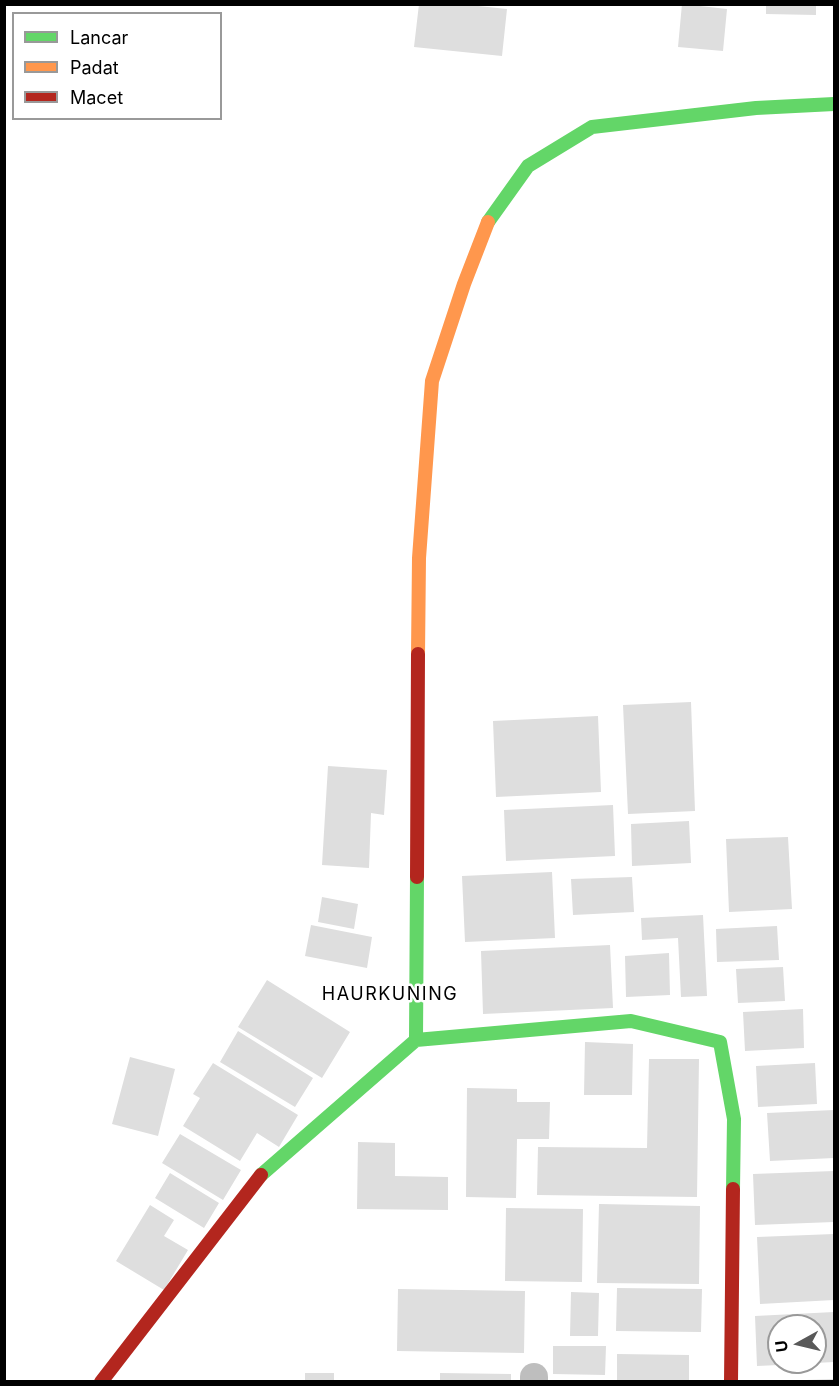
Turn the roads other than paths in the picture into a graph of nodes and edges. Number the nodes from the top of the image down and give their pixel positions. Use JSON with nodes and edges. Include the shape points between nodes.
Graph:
{"nodes":[{"id":1,"x":834,"y":104,"type":"edge"},
{"id":2,"x":416,"y":1040,"type":"junction"},
{"id":3,"x":101,"y":1382,"type":"edge"},
{"id":4,"x":731,"y":1382,"type":"edge"}],
"edges":[{"from":1,"to":2,"type":"street","via":[[756,108],[592,127],[528,166],[489,219],[432,381],[418,558]]},
{"from":2,"to":3,"type":"street","via":[[261,1174]]},
{"from":2,"to":4,"type":"street","via":[[631,1021],[720,1042],[734,1119]]}]}
